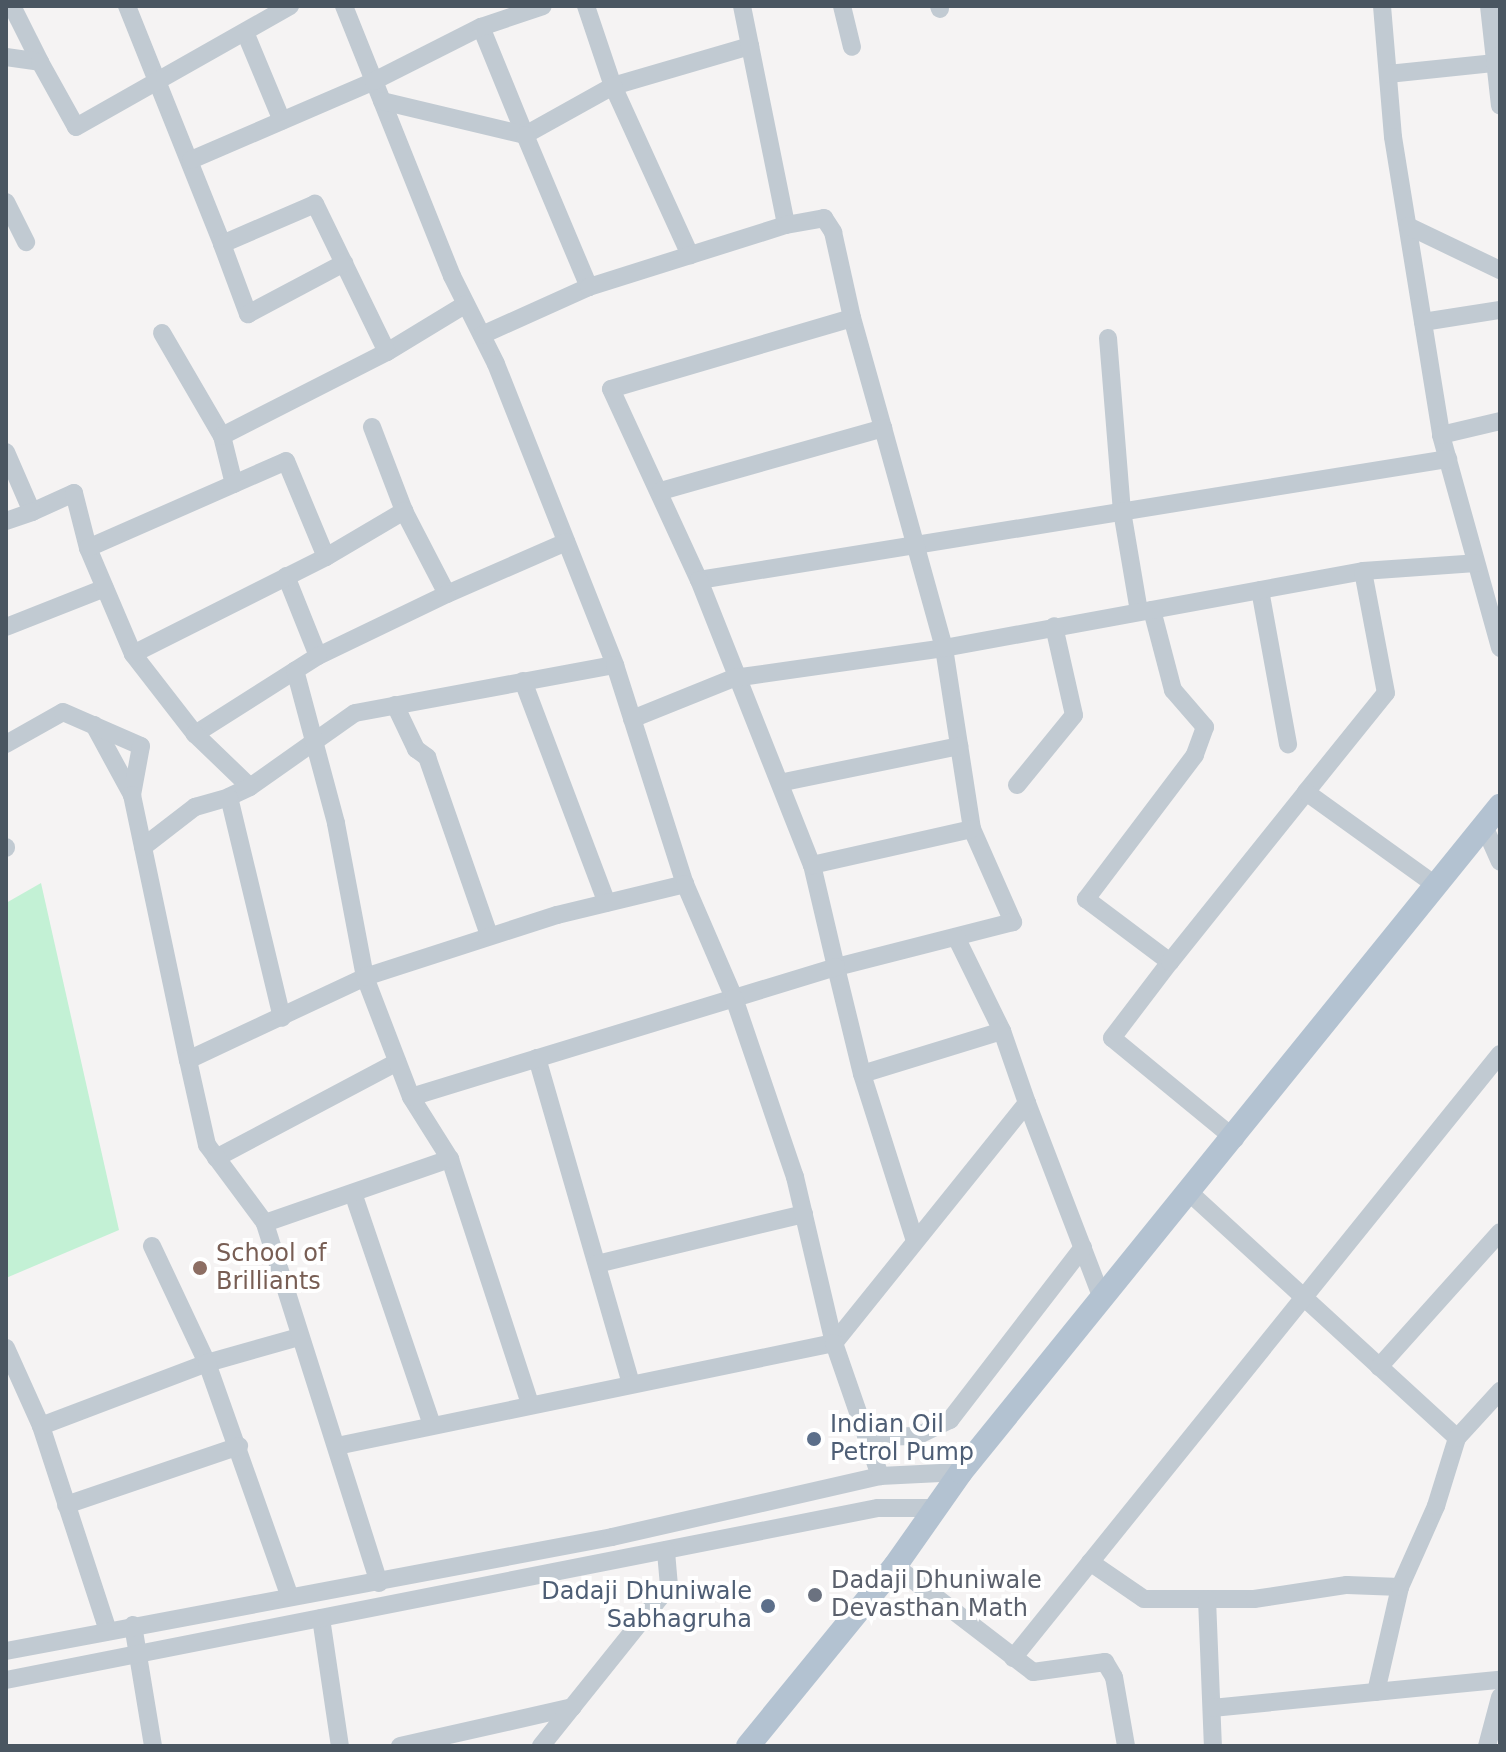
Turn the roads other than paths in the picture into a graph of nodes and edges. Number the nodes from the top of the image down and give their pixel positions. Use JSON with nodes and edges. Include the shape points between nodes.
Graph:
{"nodes":[{"id":1,"x":12,"y":6,"type":"edge"},
{"id":2,"x":127,"y":6,"type":"edge"},
{"id":3,"x":290,"y":6,"type":"edge"},
{"id":4,"x":344,"y":6,"type":"edge"},
{"id":5,"x":543,"y":6,"type":"edge"},
{"id":6,"x":586,"y":6,"type":"edge"},
{"id":7,"x":742,"y":6,"type":"edge"},
{"id":8,"x":842,"y":6,"type":"edge"},
{"id":9,"x":1382,"y":6,"type":"edge"},
{"id":10,"x":1489,"y":6,"type":"edge"},
{"id":11,"x":481,"y":27,"type":"junction"},
{"id":12,"x":245,"y":32,"type":"junction"},
{"id":13,"x":750,"y":46,"type":"junction"},
{"id":14,"x":852,"y":47,"type":"dead end"},
{"id":15,"x":6,"y":57,"type":"edge"},
{"id":16,"x":1498,"y":60,"type":"edge"},
{"id":17,"x":40,"y":62,"type":"junction"},
{"id":18,"x":1388,"y":74,"type":"junction"},
{"id":19,"x":161,"y":80,"type":"junction"},
{"id":20,"x":374,"y":81,"type":"junction"},
{"id":21,"x":613,"y":86,"type":"junction"},
{"id":22,"x":382,"y":101,"type":"junction"},
{"id":23,"x":1500,"y":105,"type":"edge"},
{"id":24,"x":282,"y":121,"type":"junction"},
{"id":25,"x":525,"y":135,"type":"junction"},
{"id":26,"x":191,"y":160,"type":"junction"},
{"id":27,"x":6,"y":202,"type":"edge"},
{"id":28,"x":786,"y":225,"type":"junction"},
{"id":29,"x":1408,"y":226,"type":"junction"},
{"id":30,"x":26,"y":242,"type":"dead end"},
{"id":31,"x":222,"y":244,"type":"junction"},
{"id":32,"x":690,"y":255,"type":"junction"},
{"id":33,"x":344,"y":263,"type":"junction"},
{"id":34,"x":1500,"y":270,"type":"edge"},
{"id":35,"x":589,"y":287,"type":"junction"},
{"id":36,"x":466,"y":304,"type":"junction"},
{"id":37,"x":1500,"y":310,"type":"edge"},
{"id":38,"x":852,"y":318,"type":"junction"},
{"id":39,"x":1423,"y":322,"type":"junction"},
{"id":40,"x":162,"y":333,"type":"dead end"},
{"id":41,"x":482,"y":335,"type":"junction"},
{"id":42,"x":1108,"y":338,"type":"dead end"},
{"id":43,"x":387,"y":352,"type":"junction"},
{"id":44,"x":1500,"y":421,"type":"edge"},
{"id":45,"x":372,"y":427,"type":"dead end"},
{"id":46,"x":883,"y":428,"type":"junction"},
{"id":47,"x":1441,"y":435,"type":"junction"},
{"id":48,"x":222,"y":436,"type":"junction"},
{"id":49,"x":6,"y":452,"type":"edge"},
{"id":50,"x":1448,"y":459,"type":"junction"},
{"id":51,"x":234,"y":484,"type":"junction"},
{"id":52,"x":661,"y":491,"type":"junction"},
{"id":53,"x":404,"y":511,"type":"junction"},
{"id":54,"x":1122,"y":511,"type":"junction"},
{"id":55,"x":32,"y":512,"type":"junction"},
{"id":56,"x":6,"y":521,"type":"edge"},
{"id":57,"x":566,"y":542,"type":"junction"},
{"id":58,"x":917,"y":542,"type":"junction"},
{"id":59,"x":88,"y":548,"type":"junction"},
{"id":60,"x":326,"y":557,"type":"junction"},
{"id":61,"x":1476,"y":563,"type":"junction"},
{"id":62,"x":1363,"y":571,"type":"junction"},
{"id":63,"x":286,"y":576,"type":"junction"},
{"id":64,"x":699,"y":580,"type":"junction"},
{"id":65,"x":105,"y":588,"type":"junction"},
{"id":66,"x":1260,"y":590,"type":"junction"},
{"id":67,"x":447,"y":594,"type":"junction"},
{"id":68,"x":1146,"y":611,"type":"junction"},
{"id":69,"x":1054,"y":626,"type":"junction"},
{"id":70,"x":6,"y":627,"type":"edge"},
{"id":71,"x":944,"y":648,"type":"junction"},
{"id":72,"x":1500,"y":648,"type":"edge"},
{"id":73,"x":133,"y":654,"type":"junction"},
{"id":74,"x":318,"y":656,"type":"junction"},
{"id":75,"x":615,"y":665,"type":"junction"},
{"id":76,"x":295,"y":670,"type":"junction"},
{"id":77,"x":734,"y":678,"type":"junction"},
{"id":78,"x":523,"y":681,"type":"junction"},
{"id":79,"x":395,"y":705,"type":"junction"},
{"id":80,"x":632,"y":719,"type":"junction"},
{"id":81,"x":94,"y":725,"type":"junction"},
{"id":82,"x":195,"y":734,"type":"junction"},
{"id":83,"x":315,"y":740,"type":"junction"},
{"id":84,"x":6,"y":744,"type":"edge"},
{"id":85,"x":1288,"y":744,"type":"dead end"},
{"id":86,"x":959,"y":746,"type":"junction"},
{"id":87,"x":784,"y":782,"type":"junction"},
{"id":88,"x":1017,"y":785,"type":"dead end"},
{"id":89,"x":250,"y":787,"type":"junction"},
{"id":90,"x":1306,"y":792,"type":"junction"},
{"id":91,"x":132,"y":795,"type":"junction"},
{"id":92,"x":229,"y":797,"type":"junction"},
{"id":93,"x":1500,"y":806,"type":"edge"},
{"id":94,"x":1484,"y":826,"type":"junction"},
{"id":95,"x":972,"y":829,"type":"junction"},
{"id":96,"x":143,"y":847,"type":"junction"},
{"id":97,"x":1500,"y":862,"type":"edge"},
{"id":98,"x":812,"y":865,"type":"junction"},
{"id":99,"x":685,"y":884,"type":"junction"},
{"id":100,"x":1437,"y":886,"type":"junction"},
{"id":101,"x":607,"y":903,"type":"junction"},
{"id":102,"x":489,"y":935,"type":"junction"},
{"id":103,"x":956,"y":937,"type":"junction"},
{"id":104,"x":1170,"y":962,"type":"junction"},
{"id":105,"x":836,"y":967,"type":"junction"},
{"id":106,"x":365,"y":977,"type":"junction"},
{"id":107,"x":734,"y":998,"type":"junction"},
{"id":108,"x":282,"y":1018,"type":"junction"},
{"id":109,"x":1002,"y":1031,"type":"junction"},
{"id":110,"x":1500,"y":1054,"type":"edge"},
{"id":111,"x":537,"y":1058,"type":"junction"},
{"id":112,"x":188,"y":1060,"type":"junction"},
{"id":113,"x":397,"y":1062,"type":"junction"},
{"id":114,"x":862,"y":1074,"type":"junction"},
{"id":115,"x":411,"y":1097,"type":"junction"},
{"id":116,"x":1027,"y":1103,"type":"junction"},
{"id":117,"x":1235,"y":1139,"type":"junction"},
{"id":118,"x":216,"y":1158,"type":"junction"},
{"id":119,"x":450,"y":1159,"type":"junction"},
{"id":120,"x":353,"y":1193,"type":"junction"},
{"id":121,"x":1191,"y":1194,"type":"junction"},
{"id":122,"x":804,"y":1214,"type":"junction"},
{"id":123,"x":265,"y":1223,"type":"junction"},
{"id":124,"x":1500,"y":1232,"type":"edge"},
{"id":125,"x":915,"y":1241,"type":"junction"},
{"id":126,"x":152,"y":1246,"type":"dead end"},
{"id":127,"x":1083,"y":1247,"type":"junction"},
{"id":128,"x":597,"y":1264,"type":"junction"},
{"id":129,"x":1304,"y":1298,"type":"junction"},
{"id":130,"x":1103,"y":1301,"type":"junction"},
{"id":131,"x":299,"y":1337,"type":"junction"},
{"id":132,"x":834,"y":1343,"type":"junction"},
{"id":133,"x":6,"y":1348,"type":"edge"},
{"id":134,"x":207,"y":1363,"type":"junction"},
{"id":135,"x":1379,"y":1367,"type":"junction"},
{"id":136,"x":631,"y":1383,"type":"junction"},
{"id":137,"x":1500,"y":1391,"type":"edge"},
{"id":138,"x":530,"y":1404,"type":"junction"},
{"id":139,"x":432,"y":1425,"type":"junction"},
{"id":140,"x":41,"y":1426,"type":"junction"},
{"id":141,"x":866,"y":1437,"type":"junction"},
{"id":142,"x":1457,"y":1438,"type":"junction"},
{"id":143,"x":239,"y":1446,"type":"junction"},
{"id":144,"x":337,"y":1446,"type":"junction"},
{"id":145,"x":961,"y":1472,"type":"junction"},
{"id":146,"x":880,"y":1476,"type":"junction"},
{"id":147,"x":66,"y":1505,"type":"junction"},
{"id":148,"x":936,"y":1508,"type":"junction"},
{"id":149,"x":666,"y":1550,"type":"junction"},
{"id":150,"x":1090,"y":1562,"type":"junction"},
{"id":151,"x":895,"y":1566,"type":"junction"},
{"id":152,"x":379,"y":1583,"type":"junction"},
{"id":153,"x":1400,"y":1587,"type":"junction"},
{"id":154,"x":290,"y":1597,"type":"junction"},
{"id":155,"x":1207,"y":1599,"type":"junction"},
{"id":156,"x":321,"y":1618,"type":"junction"},
{"id":157,"x":133,"y":1625,"type":"junction"},
{"id":158,"x":108,"y":1631,"type":"junction"},
{"id":159,"x":6,"y":1651,"type":"edge"},
{"id":160,"x":138,"y":1654,"type":"junction"},
{"id":161,"x":1013,"y":1658,"type":"junction"},
{"id":162,"x":6,"y":1680,"type":"edge"},
{"id":163,"x":1500,"y":1680,"type":"edge"},
{"id":164,"x":1376,"y":1692,"type":"junction"},
{"id":165,"x":1500,"y":1697,"type":"edge"},
{"id":166,"x":573,"y":1707,"type":"junction"},
{"id":167,"x":1212,"y":1708,"type":"junction"},
{"id":168,"x":153,"y":1746,"type":"edge"},
{"id":169,"x":340,"y":1746,"type":"edge"},
{"id":170,"x":400,"y":1746,"type":"edge"},
{"id":171,"x":541,"y":1746,"type":"edge"},
{"id":172,"x":748,"y":1746,"type":"edge"},
{"id":173,"x":1126,"y":1746,"type":"edge"},
{"id":174,"x":1213,"y":1746,"type":"edge"},
{"id":175,"x":1487,"y":1746,"type":"edge"}],
"edges":[{"from":1,"to":17,"type":"street"},
{"from":2,"to":19,"type":"street"},
{"from":3,"to":12,"type":"street"},
{"from":4,"to":20,"type":"street"},
{"from":5,"to":11,"type":"street"},
{"from":6,"to":21,"type":"street"},
{"from":7,"to":13,"type":"street"},
{"from":8,"to":14,"type":"street"},
{"from":9,"to":18,"type":"street"},
{"from":10,"to":16,"type":"street"},
{"from":11,"to":20,"type":"street"},
{"from":11,"to":25,"type":"street"},
{"from":12,"to":19,"type":"street"},
{"from":12,"to":24,"type":"street"},
{"from":13,"to":21,"type":"street"},
{"from":13,"to":28,"type":"street"},
{"from":15,"to":17,"type":"street"},
{"from":16,"to":18,"type":"street"},
{"from":16,"to":23,"type":"street"},
{"from":17,"to":19,"type":"street","via":[[76,127]]},
{"from":18,"to":29,"type":"street"},
{"from":19,"to":26,"type":"street"},
{"from":20,"to":22,"type":"street"},
{"from":20,"to":24,"type":"street"},
{"from":21,"to":25,"type":"street"},
{"from":21,"to":32,"type":"street"},
{"from":22,"to":25,"type":"street"},
{"from":22,"to":36,"type":"street"},
{"from":24,"to":26,"type":"street"},
{"from":25,"to":35,"type":"street"},
{"from":26,"to":31,"type":"street"},
{"from":27,"to":30,"type":"street"},
{"from":28,"to":32,"type":"street"},
{"from":28,"to":38,"type":"street","via":[[824,218],[830,222]]},
{"from":29,"to":34,"type":"street"},
{"from":29,"to":39,"type":"street"},
{"from":31,"to":33,"type":"street","via":[[315,204]]},
{"from":31,"to":33,"type":"street","via":[[248,314]]},
{"from":32,"to":35,"type":"street"},
{"from":33,"to":43,"type":"street"},
{"from":35,"to":41,"type":"street"},
{"from":36,"to":41,"type":"street"},
{"from":36,"to":43,"type":"street"},
{"from":37,"to":39,"type":"street"},
{"from":38,"to":46,"type":"street"},
{"from":38,"to":52,"type":"street","via":[[611,389]]},
{"from":39,"to":47,"type":"street"},
{"from":40,"to":48,"type":"street"},
{"from":41,"to":57,"type":"street"},
{"from":42,"to":54,"type":"street"},
{"from":43,"to":48,"type":"street"},
{"from":44,"to":47,"type":"street"},
{"from":45,"to":53,"type":"street"},
{"from":46,"to":52,"type":"street"},
{"from":46,"to":58,"type":"street"},
{"from":47,"to":50,"type":"street"},
{"from":48,"to":51,"type":"street"},
{"from":49,"to":55,"type":"street"},
{"from":50,"to":54,"type":"street"},
{"from":50,"to":61,"type":"street"},
{"from":51,"to":59,"type":"street"},
{"from":51,"to":60,"type":"street","via":[[286,461]]},
{"from":52,"to":64,"type":"street"},
{"from":53,"to":60,"type":"street"},
{"from":53,"to":67,"type":"street"},
{"from":54,"to":58,"type":"street"},
{"from":54,"to":68,"type":"street"},
{"from":55,"to":56,"type":"street"},
{"from":55,"to":59,"type":"street","via":[[74,493]]},
{"from":57,"to":67,"type":"street"},
{"from":57,"to":75,"type":"street"},
{"from":58,"to":64,"type":"street"},
{"from":58,"to":71,"type":"street"},
{"from":59,"to":65,"type":"street"},
{"from":60,"to":63,"type":"street"},
{"from":61,"to":62,"type":"street"},
{"from":61,"to":72,"type":"street"},
{"from":62,"to":66,"type":"street"},
{"from":62,"to":90,"type":"street","via":[[1386,693]]},
{"from":63,"to":73,"type":"street"},
{"from":63,"to":74,"type":"street"},
{"from":64,"to":77,"type":"street"},
{"from":65,"to":70,"type":"street"},
{"from":65,"to":73,"type":"street"},
{"from":66,"to":68,"type":"street"},
{"from":66,"to":85,"type":"street"},
{"from":67,"to":74,"type":"street"},
{"from":68,"to":69,"type":"street"},
{"from":68,"to":104,"type":"street","via":[[1173,690],[1205,727],[1195,755],[1086,899]]},
{"from":69,"to":71,"type":"street"},
{"from":69,"to":88,"type":"street","via":[[1074,715]]},
{"from":71,"to":77,"type":"street"},
{"from":71,"to":86,"type":"street"},
{"from":73,"to":82,"type":"street"},
{"from":74,"to":76,"type":"street"},
{"from":75,"to":78,"type":"street"},
{"from":75,"to":80,"type":"street"},
{"from":76,"to":82,"type":"street"},
{"from":76,"to":83,"type":"street"},
{"from":77,"to":80,"type":"street"},
{"from":77,"to":87,"type":"street"},
{"from":78,"to":79,"type":"street"},
{"from":78,"to":101,"type":"street"},
{"from":79,"to":83,"type":"street","via":[[355,713]]},
{"from":79,"to":102,"type":"street","via":[[416,749],[427,757]]},
{"from":80,"to":99,"type":"street"},
{"from":81,"to":84,"type":"street","via":[[63,712]]},
{"from":81,"to":91,"type":"street"},
{"from":81,"to":91,"type":"street","via":[[141,746]]},
{"from":82,"to":89,"type":"street"},
{"from":83,"to":89,"type":"street"},
{"from":83,"to":106,"type":"street"},
{"from":86,"to":87,"type":"street"},
{"from":86,"to":95,"type":"street"},
{"from":87,"to":98,"type":"street"},
{"from":89,"to":92,"type":"street"},
{"from":90,"to":100,"type":"street"},
{"from":90,"to":104,"type":"street"},
{"from":91,"to":96,"type":"street"},
{"from":92,"to":96,"type":"street","via":[[195,807]]},
{"from":92,"to":108,"type":"street"},
{"from":93,"to":94,"type":"main road"},
{"from":94,"to":97,"type":"street"},
{"from":94,"to":100,"type":"main road"},
{"from":95,"to":98,"type":"street"},
{"from":95,"to":103,"type":"street","via":[[1013,922]]},
{"from":96,"to":112,"type":"street"},
{"from":98,"to":105,"type":"street"},
{"from":99,"to":101,"type":"street"},
{"from":99,"to":107,"type":"street"},
{"from":100,"to":117,"type":"main road"},
{"from":101,"to":102,"type":"street"},
{"from":102,"to":106,"type":"street"},
{"from":103,"to":105,"type":"street"},
{"from":103,"to":109,"type":"street"},
{"from":104,"to":117,"type":"street","via":[[1112,1038]]},
{"from":105,"to":107,"type":"street"},
{"from":105,"to":114,"type":"street"},
{"from":106,"to":108,"type":"street"},
{"from":106,"to":113,"type":"street"},
{"from":107,"to":111,"type":"street"},
{"from":107,"to":122,"type":"street"},
{"from":108,"to":112,"type":"street"},
{"from":109,"to":114,"type":"street"},
{"from":109,"to":116,"type":"street"},
{"from":110,"to":129,"type":"street"},
{"from":111,"to":115,"type":"street"},
{"from":111,"to":128,"type":"street"},
{"from":112,"to":118,"type":"street","via":[[207,1145]]},
{"from":113,"to":115,"type":"street"},
{"from":113,"to":118,"type":"street"},
{"from":114,"to":125,"type":"street"},
{"from":115,"to":119,"type":"street"},
{"from":116,"to":125,"type":"street"},
{"from":116,"to":127,"type":"street"},
{"from":117,"to":121,"type":"main road"},
{"from":118,"to":123,"type":"street"},
{"from":119,"to":120,"type":"street"},
{"from":119,"to":138,"type":"street"},
{"from":120,"to":123,"type":"street"},
{"from":120,"to":139,"type":"street"},
{"from":121,"to":129,"type":"street"},
{"from":121,"to":130,"type":"main road"},
{"from":122,"to":128,"type":"street"},
{"from":122,"to":132,"type":"street"},
{"from":123,"to":131,"type":"street"},
{"from":124,"to":135,"type":"street"},
{"from":125,"to":132,"type":"street"},
{"from":126,"to":134,"type":"street"},
{"from":127,"to":130,"type":"street"},
{"from":127,"to":141,"type":"street","via":[[950,1420],[917,1436]]},
{"from":128,"to":136,"type":"street"},
{"from":129,"to":135,"type":"street"},
{"from":129,"to":150,"type":"street"},
{"from":130,"to":145,"type":"main road"},
{"from":131,"to":134,"type":"street"},
{"from":131,"to":144,"type":"street"},
{"from":132,"to":136,"type":"street"},
{"from":132,"to":141,"type":"street"},
{"from":133,"to":140,"type":"street"},
{"from":134,"to":140,"type":"street"},
{"from":134,"to":143,"type":"street"},
{"from":135,"to":142,"type":"street"},
{"from":136,"to":138,"type":"street"},
{"from":137,"to":142,"type":"street"},
{"from":138,"to":139,"type":"street"},
{"from":139,"to":144,"type":"street"},
{"from":140,"to":147,"type":"street"},
{"from":141,"to":146,"type":"street"},
{"from":142,"to":153,"type":"street","via":[[1436,1506]]},
{"from":143,"to":147,"type":"street"},
{"from":143,"to":154,"type":"street"},
{"from":144,"to":152,"type":"street"},
{"from":145,"to":146,"type":"street"},
{"from":145,"to":148,"type":"main road"},
{"from":146,"to":152,"type":"street"},
{"from":147,"to":158,"type":"street"},
{"from":148,"to":149,"type":"street","via":[[878,1508]]},
{"from":148,"to":151,"type":"main road"},
{"from":149,"to":156,"type":"street"},
{"from":149,"to":166,"type":"street","via":[[669,1586]]},
{"from":150,"to":155,"type":"street","via":[[1144,1599]]},
{"from":150,"to":161,"type":"street"},
{"from":151,"to":161,"type":"street"},
{"from":151,"to":172,"type":"main road"},
{"from":152,"to":154,"type":"street"},
{"from":153,"to":155,"type":"street","via":[[1347,1585]]},
{"from":153,"to":164,"type":"street"},
{"from":154,"to":157,"type":"street"},
{"from":155,"to":167,"type":"street"},
{"from":156,"to":160,"type":"street"},
{"from":156,"to":169,"type":"street"},
{"from":157,"to":158,"type":"street"},
{"from":157,"to":160,"type":"street"},
{"from":158,"to":159,"type":"street"},
{"from":160,"to":162,"type":"street"},
{"from":160,"to":168,"type":"street"},
{"from":161,"to":173,"type":"street","via":[[1033,1672],[1105,1662],[1114,1677]]},
{"from":163,"to":164,"type":"street"},
{"from":164,"to":167,"type":"street"},
{"from":165,"to":175,"type":"street"},
{"from":166,"to":170,"type":"street"},
{"from":166,"to":171,"type":"street"},
{"from":167,"to":174,"type":"street"}]}
